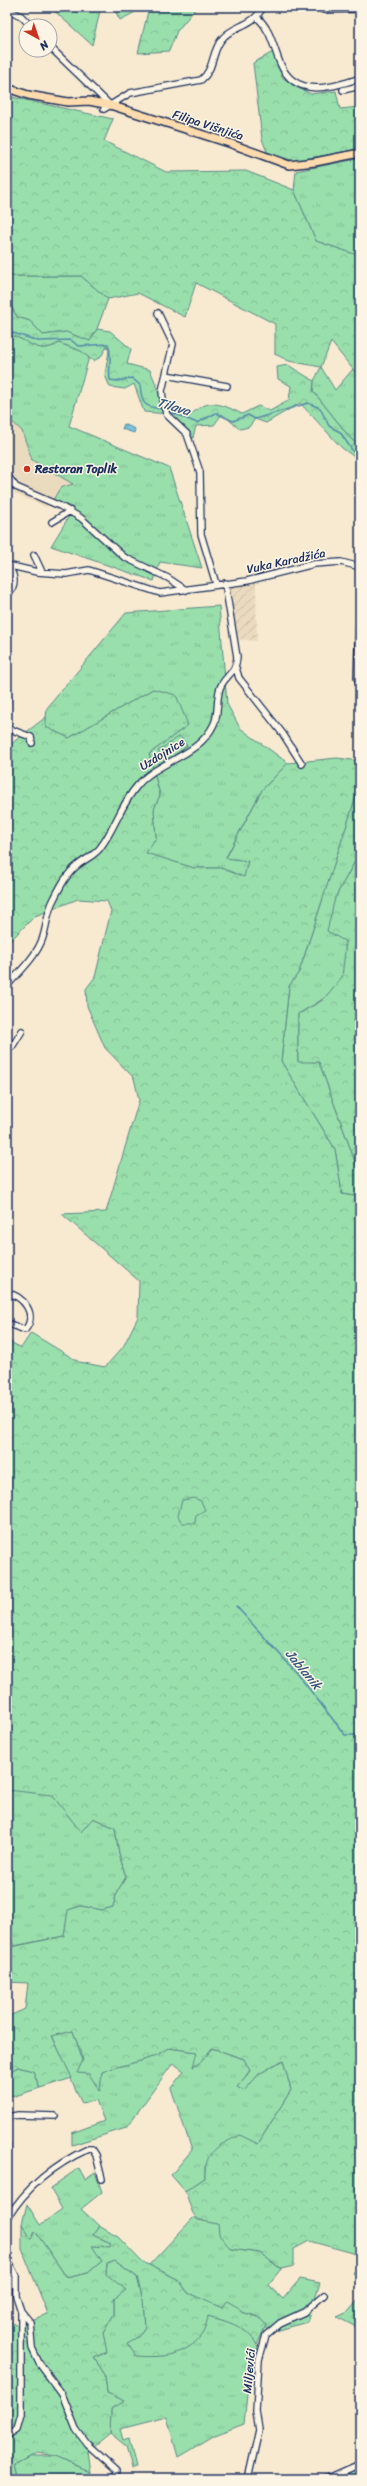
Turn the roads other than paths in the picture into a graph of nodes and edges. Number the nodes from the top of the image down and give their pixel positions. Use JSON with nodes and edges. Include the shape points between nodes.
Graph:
{"nodes":[{"id":1,"x":262,"y":7,"type":"edge"},
{"id":2,"x":315,"y":7,"type":"edge"},
{"id":3,"x":7,"y":9,"type":"edge"},
{"id":4,"x":360,"y":9,"type":"edge"},
{"id":5,"x":257,"y":17,"type":"junction"},
{"id":6,"x":23,"y":18,"type":"edge"},
{"id":7,"x":58,"y":55,"type":"edge"},
{"id":8,"x":360,"y":78,"type":"edge"},
{"id":9,"x":360,"y":86,"type":"edge"},
{"id":10,"x":7,"y":88,"type":"edge"},
{"id":11,"x":343,"y":90,"type":"dead end"},
{"id":12,"x":107,"y":107,"type":"junction"},
{"id":13,"x":360,"y":153,"type":"edge"},
{"id":14,"x":158,"y":313,"type":"dead end"},
{"id":15,"x":166,"y":375,"type":"junction"},
{"id":16,"x":226,"y":386,"type":"dead end"},
{"id":17,"x":7,"y":475,"type":"edge"},
{"id":18,"x":70,"y":511,"type":"junction"},
{"id":19,"x":51,"y":514,"type":"dead end"},
{"id":20,"x":58,"y":518,"type":"junction"},
{"id":21,"x":52,"y":522,"type":"dead end"},
{"id":22,"x":34,"y":555,"type":"dead end"},
{"id":23,"x":8,"y":566,"type":"edge"},
{"id":24,"x":360,"y":567,"type":"edge"},
{"id":25,"x":42,"y":572,"type":"junction"},
{"id":26,"x":225,"y":583,"type":"junction"},
{"id":27,"x":216,"y":584,"type":"junction"},
{"id":28,"x":360,"y":589,"type":"edge"},
{"id":29,"x":186,"y":590,"type":"junction"},
{"id":30,"x":7,"y":594,"type":"edge"},
{"id":31,"x":236,"y":668,"type":"junction"},
{"id":32,"x":360,"y":683,"type":"edge"},
{"id":33,"x":7,"y":688,"type":"edge"},
{"id":34,"x":7,"y":701,"type":"edge"},
{"id":35,"x":7,"y":728,"type":"edge"},
{"id":36,"x":32,"y":743,"type":"dead end"},
{"id":37,"x":302,"y":764,"type":"dead end"},
{"id":38,"x":7,"y":986,"type":"edge"},
{"id":39,"x":22,"y":1031,"type":"dead end"},
{"id":40,"x":7,"y":1048,"type":"edge"},
{"id":41,"x":7,"y":1293,"type":"edge"},
{"id":42,"x":7,"y":1323,"type":"edge"},
{"id":43,"x":55,"y":2116,"type":"dead end"},
{"id":44,"x":7,"y":2117,"type":"edge"},
{"id":45,"x":7,"y":2145,"type":"edge"},
{"id":46,"x":7,"y":2159,"type":"edge"},
{"id":47,"x":102,"y":2179,"type":"dead end"},
{"id":48,"x":7,"y":2219,"type":"edge"},
{"id":49,"x":7,"y":2258,"type":"edge"},
{"id":50,"x":7,"y":2269,"type":"edge"},
{"id":51,"x":15,"y":2272,"type":"junction"},
{"id":52,"x":324,"y":2295,"type":"dead end"},
{"id":53,"x":21,"y":2311,"type":"junction"},
{"id":54,"x":30,"y":2322,"type":"junction"},
{"id":55,"x":21,"y":2326,"type":"junction"},
{"id":56,"x":7,"y":2436,"type":"edge"},
{"id":57,"x":360,"y":2464,"type":"edge"},
{"id":58,"x":116,"y":2479,"type":"edge"},
{"id":59,"x":248,"y":2479,"type":"edge"},
{"id":60,"x":326,"y":2479,"type":"edge"}],
"edges":[{"from":1,"to":5,"type":"street"},
{"from":2,"to":4,"type":"street","via":[[324,10]]},
{"from":3,"to":6,"type":"street"},
{"from":5,"to":8,"type":"street","via":[[267,26],[285,72],[301,85],[318,89],[327,88]]},
{"from":5,"to":12,"type":"street","via":[[223,38],[216,48],[212,67],[201,80],[130,93]]},
{"from":7,"to":12,"type":"street"},
{"from":9,"to":11,"type":"street"},
{"from":10,"to":12,"type":"main road","name":"Filipa Višnjića","via":[[28,95],[68,102],[89,101]]},
{"from":12,"to":13,"type":"main road","name":"Filipa Višnjića","via":[[229,143],[282,163],[298,165]]},
{"from":14,"to":15,"type":"street","via":[[173,344]]},
{"from":15,"to":16,"type":"street"},
{"from":15,"to":27,"type":"street","via":[[162,391],[164,409],[184,429],[200,472],[200,522],[204,547]]},
{"from":17,"to":18,"type":"street","via":[[16,487]]},
{"from":18,"to":20,"type":"street"},
{"from":18,"to":29,"type":"street","via":[[124,557],[168,578]]},
{"from":19,"to":20,"type":"street"},
{"from":20,"to":21,"type":"street"},
{"from":22,"to":25,"type":"street"},
{"from":23,"to":25,"type":"street","name":"Vuka Karadžića"},
{"from":23,"to":30,"type":"street","name":"Vuka Karadžića","via":[[15,580],[13,588]]},
{"from":24,"to":26,"type":"street","name":"Vuka Karadžića","via":[[328,562]]},
{"from":25,"to":29,"type":"street","name":"Vuka Karadžića","via":[[66,574],[90,570],[155,592]]},
{"from":26,"to":27,"type":"street","name":"Vuka Karadžića"},
{"from":26,"to":31,"type":"street","via":[[237,657]]},
{"from":27,"to":29,"type":"street","name":"Vuka Karadžića"},
{"from":28,"to":32,"type":"street","via":[[357,678]]},
{"from":31,"to":37,"type":"street","via":[[239,678],[283,734]]},
{"from":31,"to":38,"type":"street","name":"Uzdojnice","via":[[220,688],[216,719],[206,737],[181,756],[147,775],[137,785],[127,798],[100,849],[78,865],[61,886],[52,902],[41,942],[34,955]]},
{"from":33,"to":34,"type":"street"},
{"from":35,"to":36,"type":"street","via":[[31,737]]},
{"from":39,"to":40,"type":"street","via":[[12,1047]]},
{"from":41,"to":42,"type":"street","via":[[25,1302],[29,1316],[25,1330]]},
{"from":43,"to":44,"type":"street"},
{"from":45,"to":46,"type":"street"},
{"from":47,"to":48,"type":"street","via":[[96,2154],[92,2149],[88,2149],[49,2171],[17,2201]]},
{"from":49,"to":51,"type":"street"},
{"from":50,"to":51,"type":"street"},
{"from":51,"to":53,"type":"street","via":[[16,2296]]},
{"from":52,"to":59,"type":"street","name":"Miljevići","via":[[304,2312],[269,2330],[264,2340],[256,2411],[259,2430]]},
{"from":53,"to":54,"type":"street"},
{"from":53,"to":55,"type":"street"},
{"from":54,"to":55,"type":"street"},
{"from":54,"to":58,"type":"street","via":[[32,2348],[39,2363],[62,2394],[76,2429],[87,2444],[117,2471]]},
{"from":55,"to":56,"type":"street","via":[[21,2415],[17,2429]]},
{"from":57,"to":60,"type":"street"}]}
